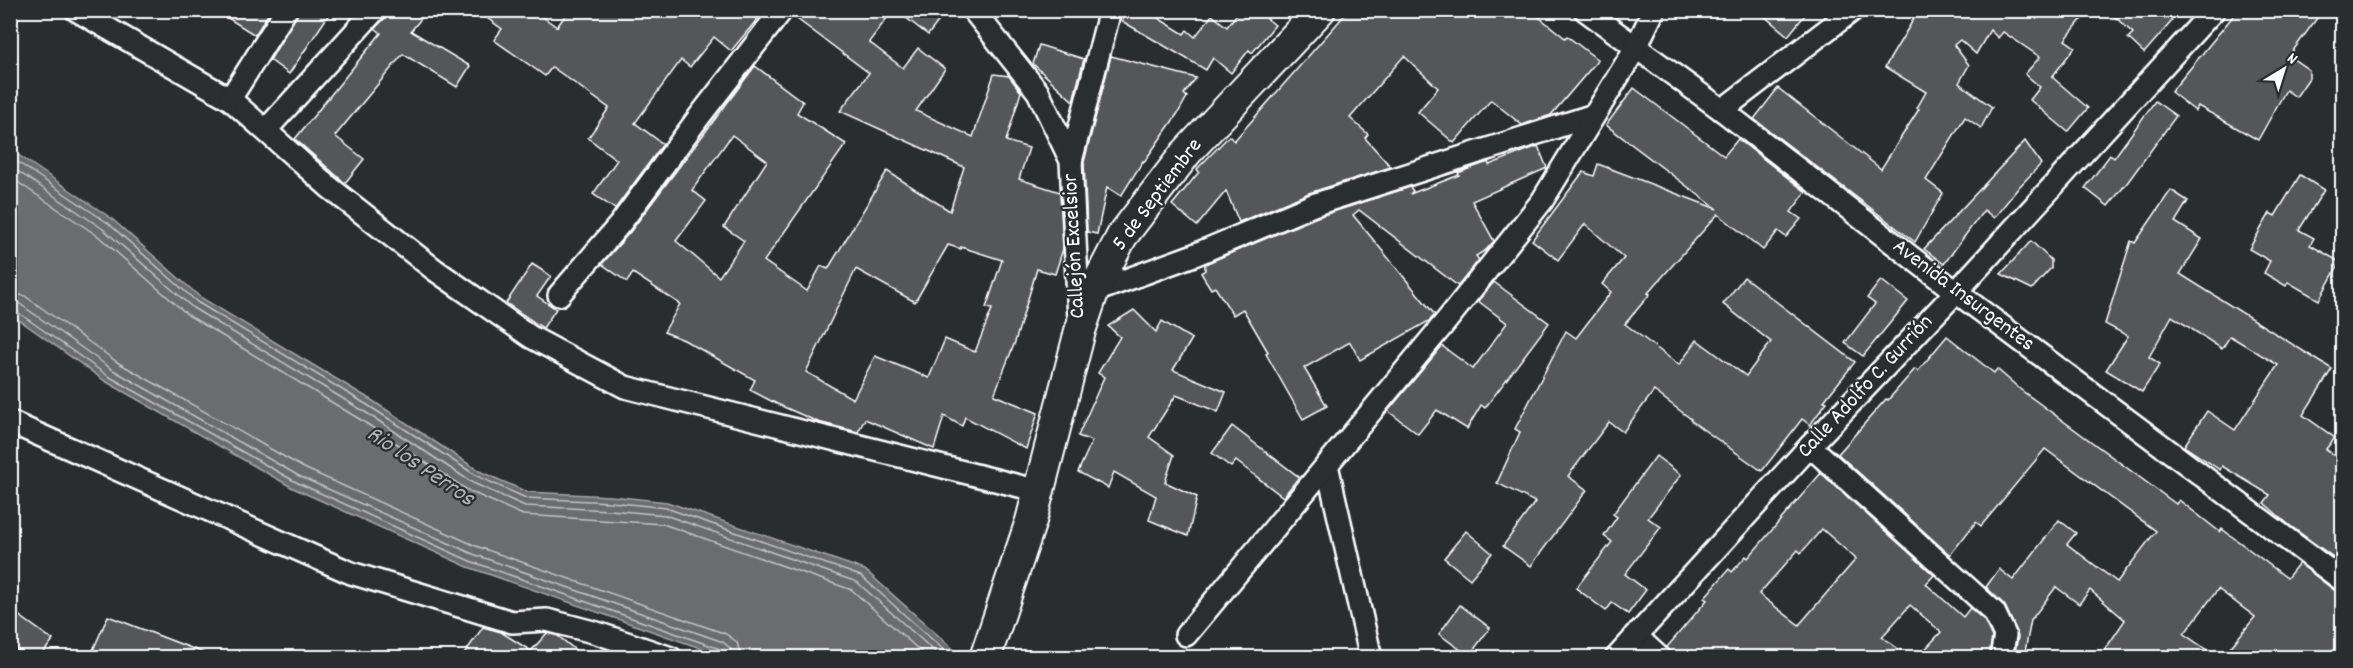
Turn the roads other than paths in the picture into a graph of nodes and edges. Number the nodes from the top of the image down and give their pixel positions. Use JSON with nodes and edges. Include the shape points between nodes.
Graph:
{"nodes":[{"id":1,"x":76,"y":10,"type":"edge"},
{"id":2,"x":286,"y":10,"type":"edge"},
{"id":3,"x":375,"y":10,"type":"edge"},
{"id":4,"x":782,"y":10,"type":"edge"},
{"id":5,"x":973,"y":10,"type":"edge"},
{"id":6,"x":1110,"y":10,"type":"edge"},
{"id":7,"x":1320,"y":10,"type":"edge"},
{"id":8,"x":1585,"y":10,"type":"edge"},
{"id":9,"x":1654,"y":10,"type":"edge"},
{"id":10,"x":1853,"y":10,"type":"edge"},
{"id":11,"x":2214,"y":10,"type":"edge"},
{"id":12,"x":1635,"y":49,"type":"junction"},
{"id":13,"x":230,"y":99,"type":"junction"},
{"id":14,"x":1722,"y":110,"type":"junction"},
{"id":15,"x":1594,"y":115,"type":"junction"},
{"id":16,"x":266,"y":130,"type":"junction"},
{"id":17,"x":1071,"y":161,"type":"junction"},
{"id":18,"x":1093,"y":292,"type":"junction"},
{"id":19,"x":1956,"y":292,"type":"junction"},
{"id":20,"x":559,"y":295,"type":"dead end"},
{"id":21,"x":1080,"y":331,"type":"junction"},
{"id":22,"x":10,"y":422,"type":"edge"},
{"id":23,"x":1810,"y":446,"type":"junction"},
{"id":24,"x":1327,"y":465,"type":"junction"},
{"id":25,"x":1039,"y":491,"type":"junction"},
{"id":26,"x":2343,"y":580,"type":"edge"},
{"id":27,"x":1186,"y":635,"type":"dead end"},
{"id":28,"x":1635,"y":635,"type":"junction"},
{"id":29,"x":10,"y":654,"type":"edge"},
{"id":30,"x":16,"y":657,"type":"edge"},
{"id":31,"x":671,"y":657,"type":"edge"},
{"id":32,"x":985,"y":657,"type":"edge"},
{"id":33,"x":1371,"y":657,"type":"edge"},
{"id":34,"x":1616,"y":657,"type":"edge"},
{"id":35,"x":1660,"y":657,"type":"edge"},
{"id":36,"x":2001,"y":657,"type":"edge"}],
"edges":[{"from":1,"to":13,"type":"street"},
{"from":2,"to":13,"type":"street"},
{"from":3,"to":16,"type":"street"},
{"from":4,"to":20,"type":"street","via":[[620,224]]},
{"from":5,"to":17,"type":"street","name":"Callejón Excelsior","via":[[1038,92]]},
{"from":6,"to":17,"type":"street"},
{"from":7,"to":18,"type":"street","name":"5 de Septiembre","via":[[1186,153],[1122,236]]},
{"from":8,"to":12,"type":"street","name":"Avenida Insurgentes"},
{"from":9,"to":12,"type":"street"},
{"from":10,"to":14,"type":"street"},
{"from":11,"to":19,"type":"street","name":"Calle Adolfo C. Gurrión"},
{"from":12,"to":14,"type":"street","name":"Avenida Insurgentes"},
{"from":12,"to":15,"type":"street"},
{"from":13,"to":16,"type":"street"},
{"from":14,"to":19,"type":"street","name":"Avenida Insurgentes"},
{"from":15,"to":18,"type":"street","via":[[1313,205]]},
{"from":15,"to":24,"type":"street","via":[[1542,201]]},
{"from":16,"to":25,"type":"street","via":[[329,187],[435,270],[531,337],[625,387]]},
{"from":17,"to":21,"type":"street","name":"Callejón Excelsior"},
{"from":18,"to":21,"type":"street","name":"5 de Septiembre"},
{"from":19,"to":23,"type":"street","name":"Calle Adolfo C. Gurrión"},
{"from":19,"to":26,"type":"street","name":"Avenida Insurgentes"},
{"from":21,"to":25,"type":"street","name":"5 de Septiembre"},
{"from":22,"to":31,"type":"street","via":[[351,573],[512,622],[547,620]]},
{"from":23,"to":28,"type":"street","name":"Calle Adolfo C. Gurrión"},
{"from":23,"to":36,"type":"street","via":[[1994,612],[2005,635]]},
{"from":24,"to":27,"type":"street"},
{"from":24,"to":33,"type":"street"},
{"from":25,"to":32,"type":"street","name":"5 de Septiembre"},
{"from":28,"to":34,"type":"street","name":"Calle Adolfo C. Gurrión"},
{"from":28,"to":35,"type":"street"},
{"from":29,"to":30,"type":"lane"}]}
